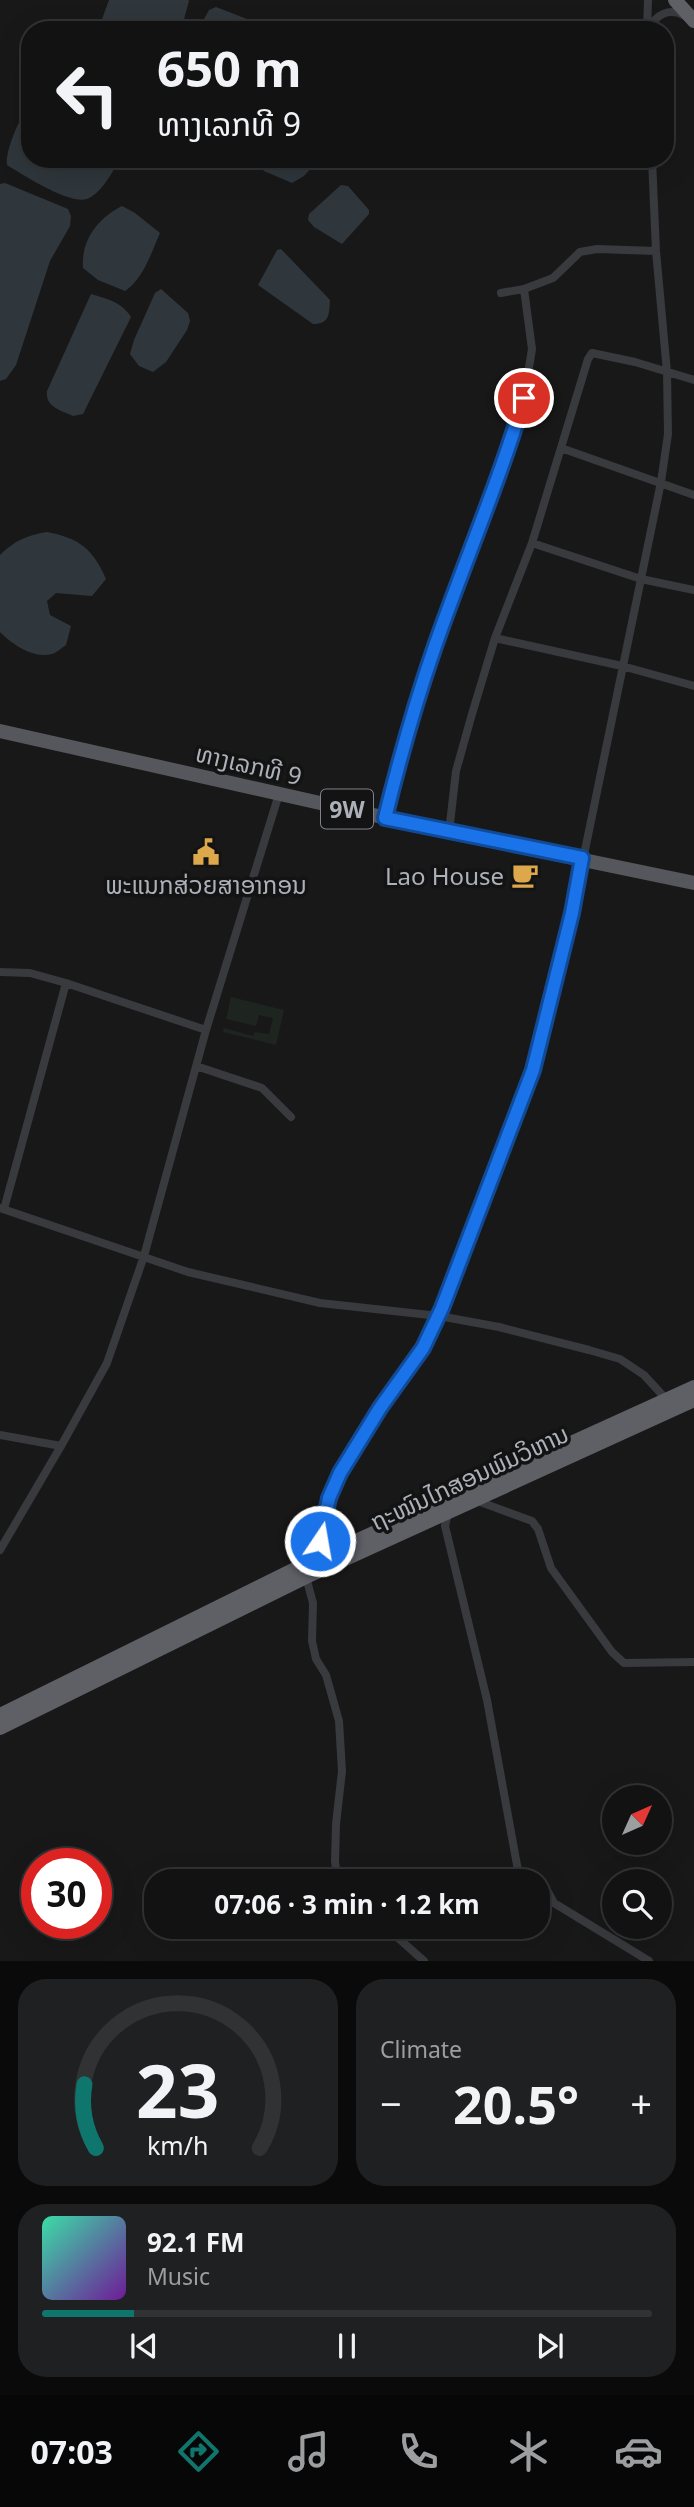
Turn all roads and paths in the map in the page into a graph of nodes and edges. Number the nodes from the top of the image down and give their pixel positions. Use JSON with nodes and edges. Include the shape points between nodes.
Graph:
{"nodes":[{"id":1,"x":648,"y":0,"type":"edge"},
{"id":2,"x":675,"y":0,"type":"edge"},
{"id":3,"x":648,"y":21,"type":"edge"},
{"id":4,"x":653,"y":21,"type":"edge"},
{"id":5,"x":694,"y":22,"type":"edge"},
{"id":6,"x":652,"y":168,"type":"edge"},
{"id":7,"x":656,"y":250,"type":"junction"},
{"id":8,"x":524,"y":289,"type":"junction"},
{"id":9,"x":501,"y":293,"type":"dead end"},
{"id":10,"x":667,"y":372,"type":"junction"},
{"id":11,"x":694,"y":380,"type":"edge"},
{"id":12,"x":561,"y":448,"type":"junction"},
{"id":13,"x":661,"y":482,"type":"junction"},
{"id":14,"x":694,"y":495,"type":"edge"},
{"id":15,"x":532,"y":543,"type":"junction"},
{"id":16,"x":641,"y":579,"type":"junction"},
{"id":17,"x":694,"y":590,"type":"edge"},
{"id":18,"x":495,"y":638,"type":"junction"},
{"id":19,"x":622,"y":666,"type":"junction"},
{"id":20,"x":694,"y":686,"type":"edge"},
{"id":21,"x":0,"y":730,"type":"edge"},
{"id":22,"x":279,"y":794,"type":"junction"},
{"id":23,"x":385,"y":818,"type":"junction"},
{"id":24,"x":449,"y":832,"type":"junction"},
{"id":25,"x":582,"y":858,"type":"junction"},
{"id":26,"x":694,"y":883,"type":"edge"},
{"id":27,"x":0,"y":972,"type":"edge"},
{"id":28,"x":65,"y":983,"type":"junction"},
{"id":29,"x":206,"y":1030,"type":"junction"},
{"id":30,"x":196,"y":1066,"type":"junction"},
{"id":31,"x":291,"y":1117,"type":"dead end"},
{"id":32,"x":2,"y":1208,"type":"edge"},
{"id":33,"x":144,"y":1256,"type":"junction"},
{"id":34,"x":439,"y":1316,"type":"junction"},
{"id":35,"x":694,"y":1387,"type":"edge"},
{"id":36,"x":666,"y":1399,"type":"junction"},
{"id":37,"x":694,"y":1400,"type":"edge"},
{"id":38,"x":0,"y":1435,"type":"edge"},
{"id":39,"x":61,"y":1446,"type":"junction"},
{"id":40,"x":473,"y":1499,"type":"junction"},
{"id":41,"x":448,"y":1511,"type":"junction"},
{"id":42,"x":0,"y":1550,"type":"edge"},
{"id":43,"x":326,"y":1561,"type":"junction"},
{"id":44,"x":306,"y":1577,"type":"junction"},
{"id":45,"x":694,"y":1662,"type":"edge"},
{"id":46,"x":0,"y":1715,"type":"edge"},
{"id":47,"x":0,"y":1728,"type":"edge"},
{"id":48,"x":336,"y":1869,"type":"edge"},
{"id":49,"x":518,"y":1869,"type":"edge"},
{"id":50,"x":550,"y":1896,"type":"edge"},
{"id":51,"x":399,"y":1939,"type":"edge"},
{"id":52,"x":424,"y":1961,"type":"edge"},
{"id":53,"x":649,"y":1961,"type":"edge"}],
"edges":[{"from":1,"to":3,"type":"street"},
{"from":2,"to":5,"type":"highway"},
{"from":4,"to":5,"type":"street","via":[[667,12],[678,12]]},
{"from":6,"to":7,"type":"street"},
{"from":7,"to":8,"type":"street","via":[[580,252],[554,278]]},
{"from":7,"to":10,"type":"street"},
{"from":8,"to":9,"type":"street"},
{"from":8,"to":23,"type":"street","via":[[532,349],[524,398],[434,650]]},
{"from":10,"to":11,"type":"street"},
{"from":10,"to":12,"type":"street","via":[[592,353]]},
{"from":10,"to":13,"type":"street","via":[[668,434]]},
{"from":12,"to":13,"type":"street"},
{"from":12,"to":15,"type":"street"},
{"from":13,"to":14,"type":"street"},
{"from":13,"to":16,"type":"street"},
{"from":15,"to":16,"type":"street"},
{"from":15,"to":18,"type":"street"},
{"from":16,"to":17,"type":"street"},
{"from":16,"to":19,"type":"street"},
{"from":18,"to":19,"type":"street"},
{"from":18,"to":24,"type":"street","via":[[456,771]]},
{"from":19,"to":20,"type":"street"},
{"from":19,"to":25,"type":"street"},
{"from":21,"to":22,"type":"main road","name":"ທາງເລກທີ 9","number":"9W"},
{"from":22,"to":23,"type":"main road","name":"ທາງເລກທີ 9","number":"9W"},
{"from":22,"to":29,"type":"street"},
{"from":23,"to":24,"type":"main road","name":"ທາງເລກທີ 9","number":"9W"},
{"from":24,"to":25,"type":"main road","name":"ທາງເລກທີ 9","number":"9W"},
{"from":25,"to":26,"type":"main road","name":"ທາງເລກທີ 9","number":"9W"},
{"from":25,"to":34,"type":"street","via":[[533,1070]]},
{"from":27,"to":28,"type":"street","via":[[30,973]]},
{"from":28,"to":29,"type":"street"},
{"from":28,"to":32,"type":"street"},
{"from":29,"to":30,"type":"street"},
{"from":30,"to":31,"type":"street","via":[[262,1088]]},
{"from":30,"to":33,"type":"street"},
{"from":32,"to":33,"type":"street"},
{"from":33,"to":34,"type":"street","via":[[188,1272],[320,1303]]},
{"from":33,"to":39,"type":"street","via":[[107,1363]]},
{"from":34,"to":36,"type":"street","via":[[499,1326],[620,1359],[644,1375]]},
{"from":34,"to":43,"type":"street","via":[[423,1348],[340,1473],[322,1524],[320,1541]]},
{"from":35,"to":36,"type":"highway","name":"ຖະໜົນໄກສອນພົມວິຫານ"},
{"from":36,"to":43,"type":"highway","name":"ຖະໜົນໄກສອນພົມວິຫານ"},
{"from":37,"to":40,"type":"highway","name":"ຖະໜົນໄກສອນພົມວິຫານ"},
{"from":38,"to":39,"type":"street"},
{"from":39,"to":42,"type":"street"},
{"from":40,"to":41,"type":"highway","name":"ຖະໜົນໄກສອນພົມວິຫານ"},
{"from":40,"to":45,"type":"street","via":[[533,1521],[551,1568],[624,1663]]},
{"from":41,"to":43,"type":"highway","name":"ຖະໜົນໄກສອນພົມວິຫານ"},
{"from":41,"to":49,"type":"street","via":[[445,1525],[487,1700]]},
{"from":43,"to":44,"type":"highway","name":"ຖະໜົນໄກສອນພົມວິຫານ"},
{"from":43,"to":46,"type":"highway","name":"ຖະໜົນໄກສອນພົມວິຫານ"},
{"from":44,"to":47,"type":"highway","name":"ຖະໜົນໄກສອນພົມວິຫານ"},
{"from":44,"to":48,"type":"street","via":[[313,1603],[316,1659],[326,1675],[340,1721]]},
{"from":50,"to":53,"type":"street","via":[[554,1903]]},
{"from":51,"to":52,"type":"street"}]}
